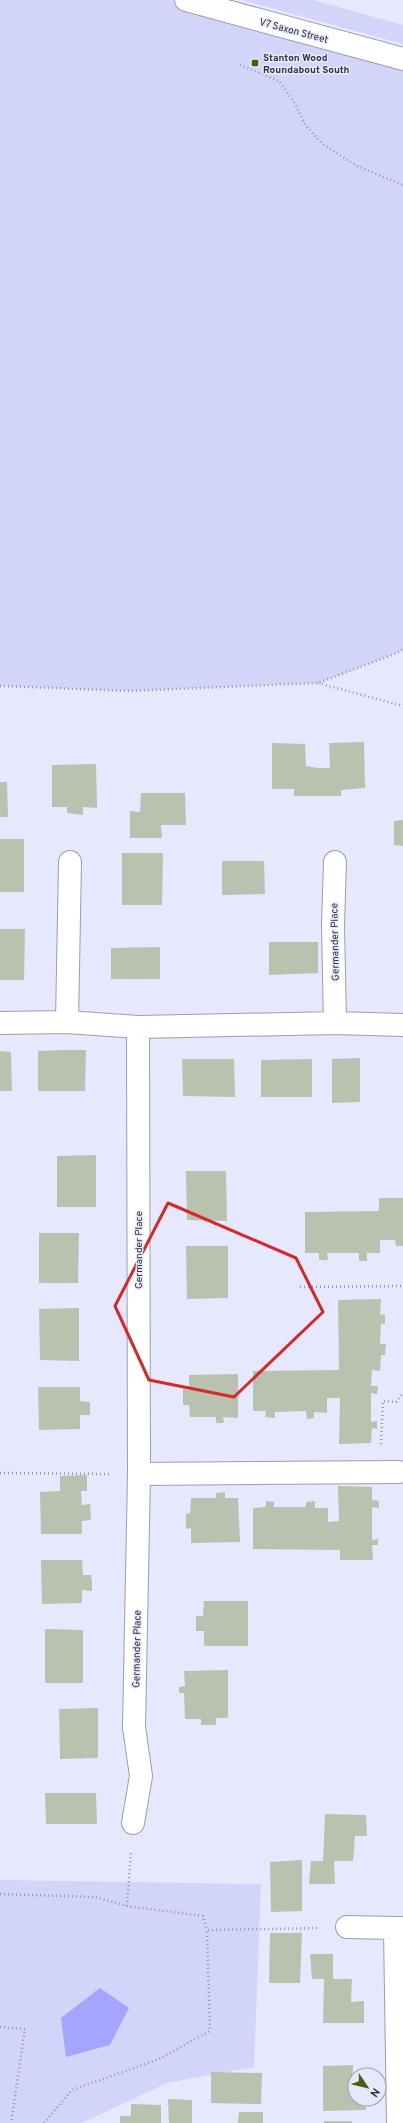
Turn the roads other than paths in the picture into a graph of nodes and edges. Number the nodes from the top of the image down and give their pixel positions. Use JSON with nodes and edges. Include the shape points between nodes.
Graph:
{"nodes":[{"id":1,"x":186,"y":0,"type":"edge"},
{"id":2,"x":403,"y":59,"type":"edge"},
{"id":3,"x":70,"y":862,"type":"dead end"},
{"id":4,"x":335,"y":862,"type":"dead end"},
{"id":5,"x":67,"y":1022,"type":"junction"},
{"id":6,"x":0,"y":1023,"type":"edge"},
{"id":7,"x":335,"y":1023,"type":"junction"},
{"id":8,"x":403,"y":1025,"type":"edge"},
{"id":9,"x":138,"y":1027,"type":"junction"},
{"id":10,"x":390,"y":1472,"type":"road end"},
{"id":11,"x":139,"y":1474,"type":"junction"},
{"id":12,"x":133,"y":1823,"type":"road end"},
{"id":13,"x":347,"y":1927,"type":"road end"},
{"id":14,"x":399,"y":1928,"type":"edge"},
{"id":15,"x":398,"y":2123,"type":"edge"}],
"edges":[{"from":1,"to":2,"type":"street","name":"V7 Saxon Street"},
{"from":3,"to":5,"type":"street"},
{"from":4,"to":7,"type":"street","name":"Germander Place"},
{"from":5,"to":6,"type":"street"},
{"from":5,"to":9,"type":"street"},
{"from":7,"to":8,"type":"street"},
{"from":7,"to":9,"type":"street"},
{"from":9,"to":11,"type":"street","name":"Germander Place"},
{"from":10,"to":11,"type":"street"},
{"from":11,"to":12,"type":"street","name":"Germander Place","via":[[134,1727],[141,1776]]},
{"from":13,"to":14,"type":"street"},
{"from":14,"to":15,"type":"street"}]}
